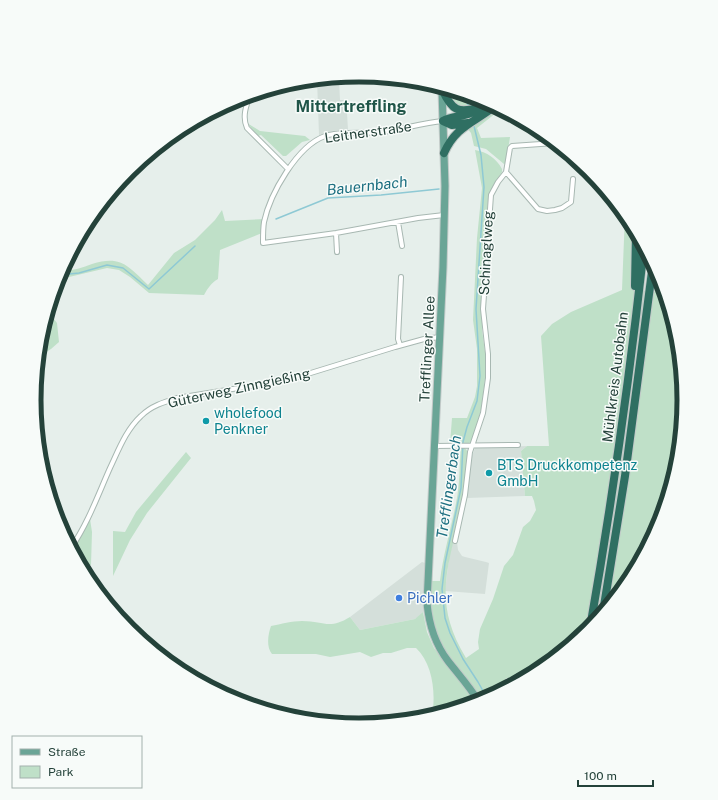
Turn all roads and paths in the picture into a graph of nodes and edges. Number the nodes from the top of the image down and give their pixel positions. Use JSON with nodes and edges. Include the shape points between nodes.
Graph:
{"nodes":[{"id":1,"x":442,"y":93,"type":"edge"},
{"id":2,"x":445,"y":94,"type":"edge"},
{"id":3,"x":248,"y":102,"type":"edge"},
{"id":4,"x":481,"y":106,"type":"edge"},
{"id":5,"x":482,"y":107,"type":"edge"},
{"id":6,"x":490,"y":110,"type":"edge"},
{"id":7,"x":443,"y":121,"type":"junction"},
{"id":8,"x":469,"y":123,"type":"junction"},
{"id":9,"x":547,"y":144,"type":"edge"},
{"id":10,"x":444,"y":153,"type":"junction"},
{"id":11,"x":288,"y":169,"type":"junction"},
{"id":12,"x":506,"y":172,"type":"junction"},
{"id":13,"x":573,"y":179,"type":"dead end"},
{"id":14,"x":444,"y":215,"type":"junction"},
{"id":15,"x":398,"y":222,"type":"junction"},
{"id":16,"x":336,"y":233,"type":"junction"},
{"id":17,"x":636,"y":244,"type":"edge"},
{"id":18,"x":402,"y":246,"type":"dead end"},
{"id":19,"x":336,"y":252,"type":"dead end"},
{"id":20,"x":643,"y":257,"type":"edge"},
{"id":21,"x":652,"y":275,"type":"edge"},
{"id":22,"x":401,"y":277,"type":"dead end"},
{"id":23,"x":636,"y":314,"type":"junction"},
{"id":24,"x":438,"y":337,"type":"junction"},
{"id":25,"x":400,"y":345,"type":"junction"},
{"id":26,"x":473,"y":445,"type":"junction"},
{"id":27,"x":518,"y":445,"type":"dead end"},
{"id":28,"x":435,"y":446,"type":"junction"},
{"id":29,"x":75,"y":542,"type":"edge"},
{"id":30,"x":455,"y":542,"type":"dead end"},
{"id":31,"x":605,"y":602,"type":"edge"},
{"id":32,"x":592,"y":617,"type":"edge"},
{"id":33,"x":475,"y":696,"type":"edge"}],
"edges":[{"from":1,"to":7,"type":"main road","name":"Trefflinger Allee"},
{"from":2,"to":4,"type":"highway","via":[[455,109],[462,111]]},
{"from":3,"to":11,"type":"street","via":[[244,115],[245,125]]},
{"from":5,"to":7,"type":"highway","via":[[468,114]]},
{"from":6,"to":8,"type":"highway"},
{"from":7,"to":8,"type":"highway","via":[[452,125]]},
{"from":7,"to":10,"type":"main road","name":"Trefflinger Allee"},
{"from":7,"to":11,"type":"street","name":"Leitnerstraße","via":[[391,131],[326,136],[313,143]]},
{"from":8,"to":10,"type":"highway","via":[[456,133]]},
{"from":9,"to":12,"type":"street","via":[[512,146]]},
{"from":10,"to":14,"type":"main road","name":"Trefflinger Allee"},
{"from":11,"to":16,"type":"street","name":"Leitnerstraße","via":[[276,190],[264,221],[263,243]]},
{"from":12,"to":13,"type":"street","via":[[534,206],[542,211],[562,208],[571,202]]},
{"from":12,"to":26,"type":"street","name":"Schinaglweg","via":[[493,189],[489,202],[483,309],[488,378],[485,402]]},
{"from":14,"to":15,"type":"street"},
{"from":14,"to":24,"type":"main road","name":"Trefflinger Allee"},
{"from":15,"to":16,"type":"street"},
{"from":15,"to":18,"type":"street"},
{"from":16,"to":19,"type":"street"},
{"from":17,"to":23,"type":"highway"},
{"from":20,"to":23,"type":"highway","name":"Mühlkreis Autobahn"},
{"from":21,"to":31,"type":"highway","name":"Mühlkreis Autobahn","via":[[630,447]]},
{"from":22,"to":25,"type":"street","via":[[398,339]]},
{"from":23,"to":32,"type":"highway","name":"Mühlkreis Autobahn"},
{"from":24,"to":25,"type":"street","name":"Güterweg Zinngießing"},
{"from":24,"to":28,"type":"main road","name":"Trefflinger Allee"},
{"from":25,"to":29,"type":"street","name":"Güterweg Zinngießing","via":[[295,378],[177,398],[152,408],[135,422],[123,441]]},
{"from":26,"to":27,"type":"street"},
{"from":26,"to":28,"type":"street"},
{"from":26,"to":30,"type":"street","name":"Schinaglweg"},
{"from":28,"to":33,"type":"main road","name":"Trefflinger Allee","via":[[428,613],[437,645]]}]}
